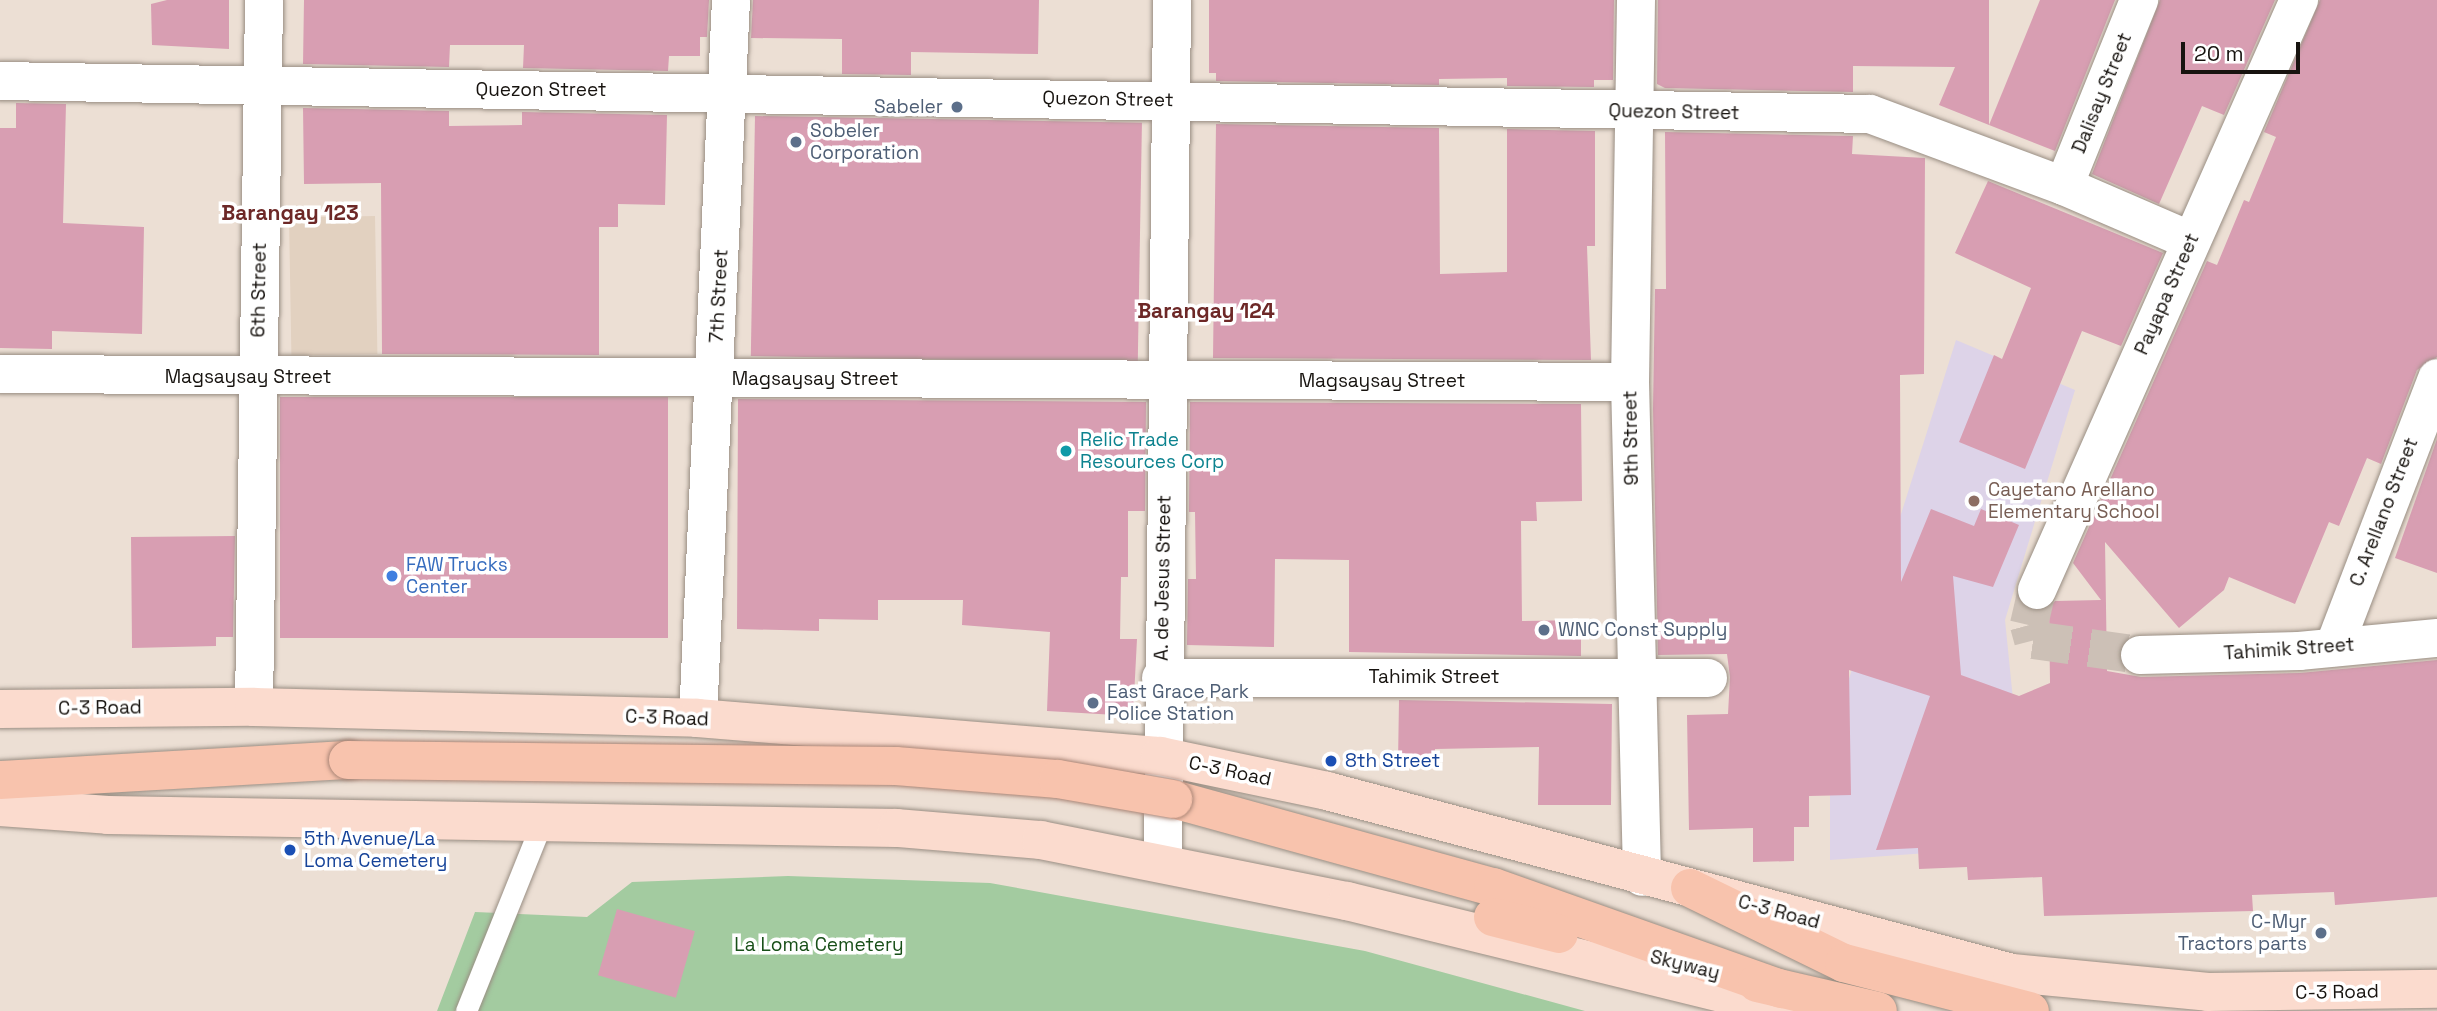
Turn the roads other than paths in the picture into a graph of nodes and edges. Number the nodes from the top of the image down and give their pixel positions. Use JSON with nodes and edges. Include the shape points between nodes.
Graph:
{"nodes":[{"id":1,"x":264,"y":0,"type":"edge"},
{"id":2,"x":731,"y":0,"type":"edge"},
{"id":3,"x":1172,"y":0,"type":"edge"},
{"id":4,"x":1636,"y":0,"type":"edge"},
{"id":5,"x":2139,"y":0,"type":"edge"},
{"id":6,"x":2299,"y":0,"type":"edge"},
{"id":7,"x":0,"y":81,"type":"edge"},
{"id":8,"x":262,"y":90,"type":"junction"},
{"id":9,"x":730,"y":91,"type":"junction"},
{"id":10,"x":1170,"y":101,"type":"junction"},
{"id":11,"x":1633,"y":112,"type":"junction"},
{"id":12,"x":2064,"y":186,"type":"junction"},
{"id":13,"x":2191,"y":241,"type":"junction"},
{"id":14,"x":0,"y":374,"type":"edge"},
{"id":15,"x":258,"y":377,"type":"junction"},
{"id":16,"x":715,"y":378,"type":"junction"},
{"id":17,"x":2437,"y":378,"type":"edge"},
{"id":18,"x":1166,"y":380,"type":"junction"},
{"id":19,"x":1630,"y":382,"type":"junction"},
{"id":20,"x":2037,"y":590,"type":"tunnel mouth"},
{"id":21,"x":2437,"y":638,"type":"edge"},
{"id":22,"x":2334,"y":648,"type":"junction"},
{"id":23,"x":2140,"y":655,"type":"tunnel mouth"},
{"id":24,"x":1635,"y":677,"type":"junction"},
{"id":25,"x":1161,"y":678,"type":"junction"},
{"id":26,"x":1708,"y":678,"type":"dead end"},
{"id":27,"x":254,"y":707,"type":"junction"},
{"id":28,"x":0,"y":709,"type":"edge"},
{"id":29,"x":698,"y":718,"type":"junction"},
{"id":30,"x":1160,"y":756,"type":"junction"},
{"id":31,"x":0,"y":780,"type":"edge"},
{"id":32,"x":0,"y":807,"type":"edge"},
{"id":33,"x":541,"y":824,"type":"junction"},
{"id":34,"x":1163,"y":861,"type":"junction"},
{"id":35,"x":1642,"y":877,"type":"junction"},
{"id":36,"x":1690,"y":888,"type":"junction"},
{"id":37,"x":1493,"y":917,"type":"dead end"},
{"id":38,"x":2437,"y":989,"type":"edge"},
{"id":39,"x":1788,"y":1000,"type":"edge"},
{"id":40,"x":466,"y":1011,"type":"edge"},
{"id":41,"x":1878,"y":1011,"type":"edge"},
{"id":42,"x":2030,"y":1011,"type":"edge"}],
"edges":[{"from":1,"to":8,"type":"street","name":"6th Street"},
{"from":2,"to":9,"type":"street","name":"7th Street"},
{"from":3,"to":10,"type":"street","name":"A. de Jesus Street"},
{"from":4,"to":11,"type":"street","name":"9th Street"},
{"from":5,"to":12,"type":"street","name":"Dalisay Street"},
{"from":6,"to":13,"type":"street","name":"Payapa Street"},
{"from":7,"to":8,"type":"street","name":"Quezon Street"},
{"from":8,"to":9,"type":"street","name":"Quezon Street"},
{"from":8,"to":15,"type":"street","name":"6th Street"},
{"from":9,"to":10,"type":"street","name":"Quezon Street"},
{"from":9,"to":16,"type":"street","name":"7th Street"},
{"from":10,"to":11,"type":"street","name":"Quezon Street"},
{"from":10,"to":18,"type":"street","name":"A. de Jesus Street"},
{"from":11,"to":12,"type":"street","name":"Quezon Street","via":[[1870,114]]},
{"from":11,"to":19,"type":"street","name":"9th Street"},
{"from":12,"to":13,"type":"street","name":"Quezon Street"},
{"from":13,"to":20,"type":"street","name":"Payapa Street"},
{"from":14,"to":15,"type":"street","name":"Magsaysay Street"},
{"from":15,"to":16,"type":"street","name":"Magsaysay Street"},
{"from":15,"to":27,"type":"street","name":"6th Street"},
{"from":16,"to":18,"type":"street","name":"Magsaysay Street"},
{"from":16,"to":29,"type":"street","name":"7th Street"},
{"from":17,"to":22,"type":"street","name":"C. Arellano Street"},
{"from":18,"to":19,"type":"street","name":"Magsaysay Street"},
{"from":18,"to":25,"type":"street","name":"A. de Jesus Street"},
{"from":19,"to":24,"type":"street","name":"9th Street"},
{"from":21,"to":22,"type":"street","name":"Tahimik Street"},
{"from":22,"to":23,"type":"street","name":"Tahimik Street"},
{"from":24,"to":25,"type":"street","name":"Tahimik Street"},
{"from":24,"to":26,"type":"street","name":"Tahimik Street"},
{"from":24,"to":35,"type":"street","name":"9th Street"},
{"from":25,"to":30,"type":"street","name":"A. de Jesus Street"},
{"from":27,"to":28,"type":"main road","name":"C-3 Road"},
{"from":27,"to":29,"type":"main road","name":"C-3 Road"},
{"from":29,"to":30,"type":"main road","name":"C-3 Road"},
{"from":30,"to":34,"type":"street","name":"A. de Jesus Street"},
{"from":30,"to":35,"type":"main road","name":"C-3 Road","via":[[1328,791]]},
{"from":31,"to":39,"type":"highway","bridge":true,"via":[[348,760],[896,766],[1058,779],[1173,799],[1493,887]]},
{"from":32,"to":33,"type":"main road","via":[[108,815]]},
{"from":33,"to":34,"type":"main road","via":[[897,828],[1041,840]]},
{"from":33,"to":40,"type":"lane"},
{"from":34,"to":39,"type":"main road"},
{"from":35,"to":36,"type":"main road","name":"C-3 Road"},
{"from":36,"to":38,"type":"main road","name":"C-3 Road","via":[[2012,974],[2109,987],[2208,992]]},
{"from":36,"to":42,"type":"highway","via":[[1843,963]]},
{"from":37,"to":39,"type":"highway","name":"Skyway"},
{"from":39,"to":41,"type":"highway","name":"Skyway"}]}
